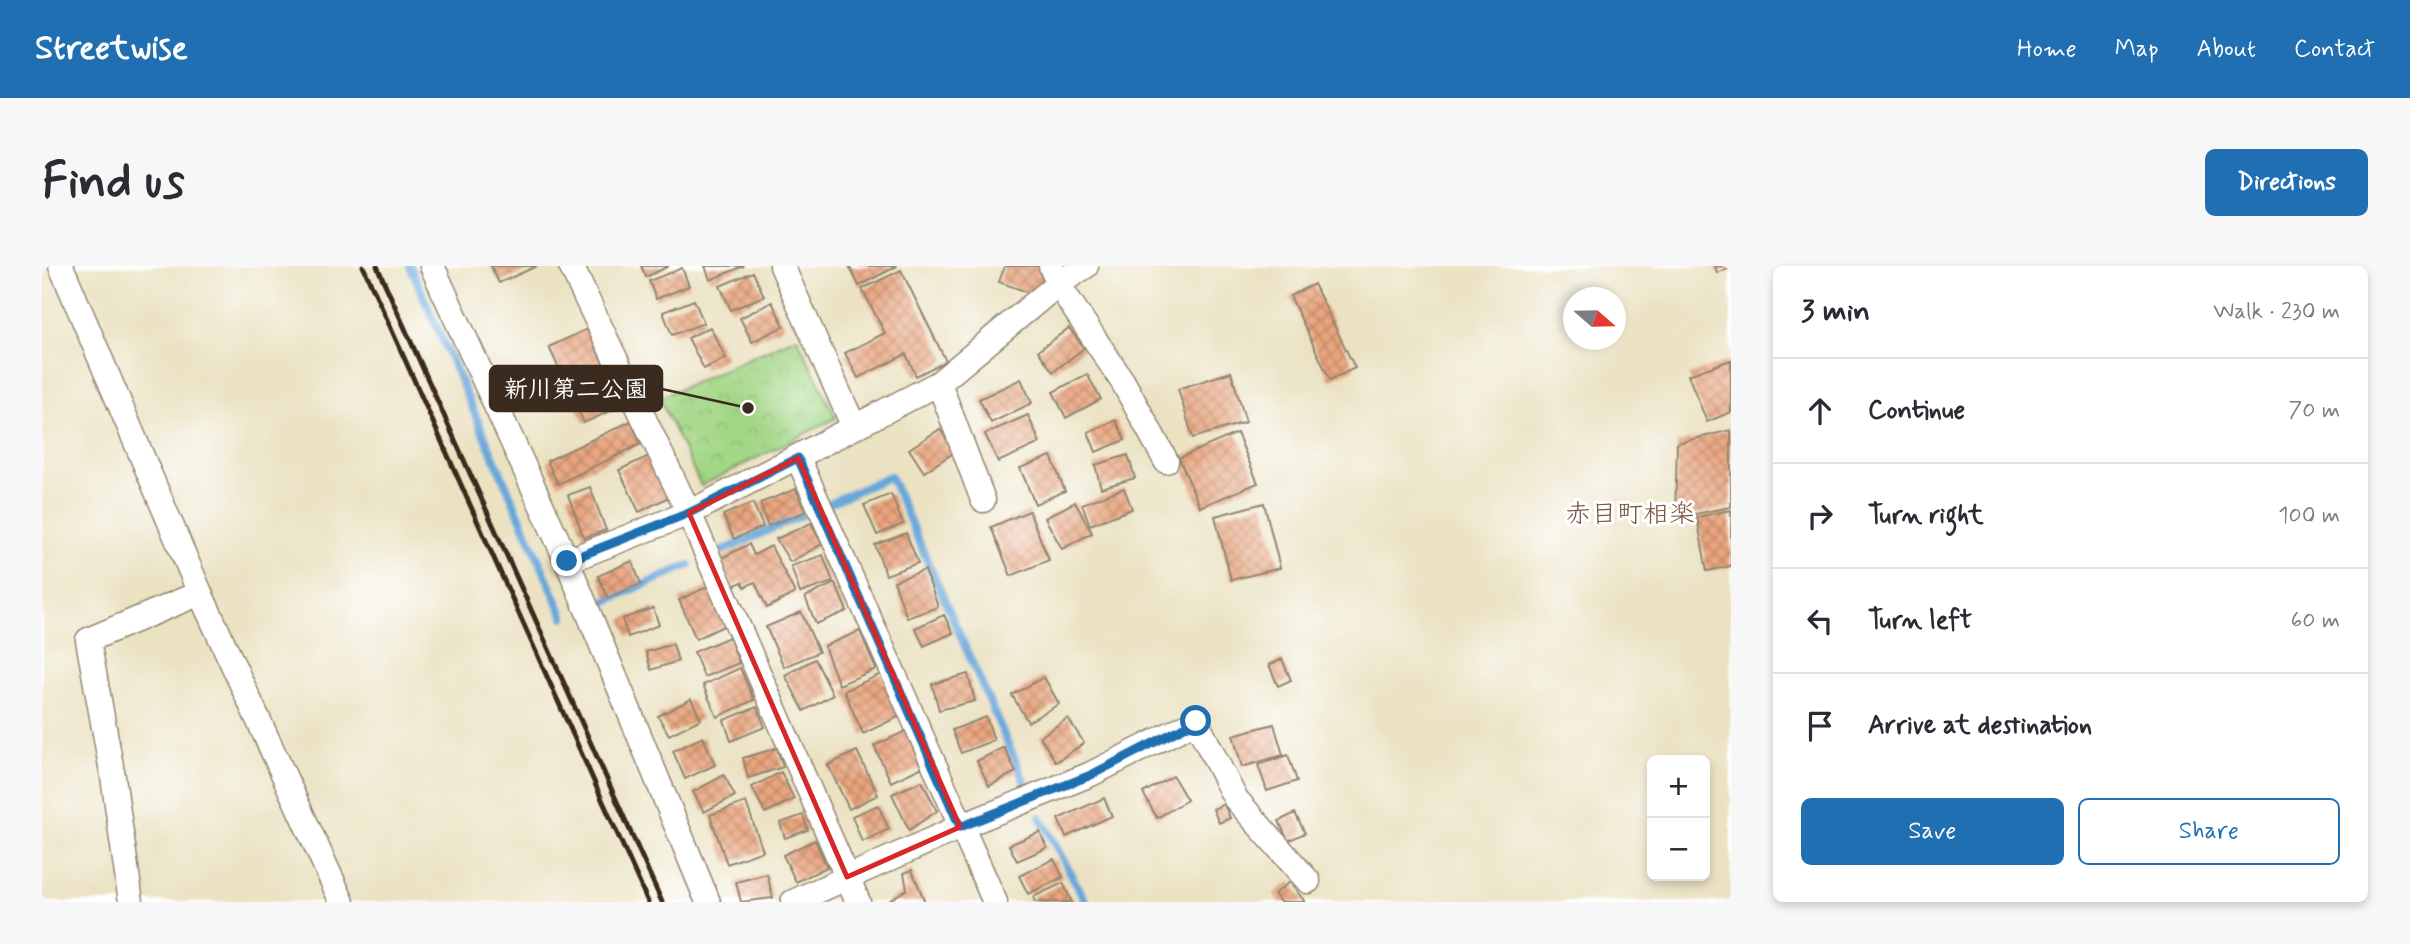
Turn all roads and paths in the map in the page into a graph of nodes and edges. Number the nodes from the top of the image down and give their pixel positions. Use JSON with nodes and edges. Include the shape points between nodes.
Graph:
{"nodes":[{"id":1,"x":61,"y":266,"type":"edge"},
{"id":2,"x":432,"y":266,"type":"edge"},
{"id":3,"x":571,"y":266,"type":"edge"},
{"id":4,"x":782,"y":266,"type":"edge"},
{"id":5,"x":1086,"y":266,"type":"edge"},
{"id":6,"x":1054,"y":275,"type":"edge"},
{"id":7,"x":939,"y":383,"type":"junction"},
{"id":8,"x":854,"y":427,"type":"junction"},
{"id":9,"x":798,"y":458,"type":"junction"},
{"id":10,"x":1166,"y":461,"type":"dead end"},
{"id":11,"x":983,"y":500,"type":"dead end"},
{"id":12,"x":689,"y":513,"type":"junction"},
{"id":13,"x":567,"y":561,"type":"junction"},
{"id":14,"x":201,"y":593,"type":"junction"},
{"id":15,"x":960,"y":827,"type":"junction"},
{"id":16,"x":847,"y":877,"type":"junction"},
{"id":17,"x":1308,"y":881,"type":"dead end"},
{"id":18,"x":131,"y":902,"type":"edge"},
{"id":19,"x":342,"y":902,"type":"edge"},
{"id":20,"x":708,"y":902,"type":"edge"},
{"id":21,"x":793,"y":902,"type":"edge"},
{"id":22,"x":858,"y":902,"type":"edge"},
{"id":23,"x":995,"y":902,"type":"edge"}],
"edges":[{"from":1,"to":14,"type":"street"},
{"from":2,"to":13,"type":"street"},
{"from":3,"to":12,"type":"street"},
{"from":4,"to":8,"type":"street"},
{"from":5,"to":6,"type":"street"},
{"from":6,"to":7,"type":"street"},
{"from":6,"to":10,"type":"street","via":[[1123,382]]},
{"from":7,"to":8,"type":"street"},
{"from":7,"to":11,"type":"street"},
{"from":8,"to":9,"type":"street"},
{"from":9,"to":12,"type":"street"},
{"from":9,"to":15,"type":"street"},
{"from":12,"to":13,"type":"street"},
{"from":12,"to":16,"type":"street"},
{"from":13,"to":20,"type":"street"},
{"from":14,"to":18,"type":"street","via":[[88,640]]},
{"from":14,"to":19,"type":"street"},
{"from":15,"to":16,"type":"street"},
{"from":15,"to":17,"type":"street","via":[[1091,775],[1196,721],[1235,798]]},
{"from":15,"to":23,"type":"street"},
{"from":16,"to":21,"type":"street"},
{"from":16,"to":22,"type":"street"}]}
